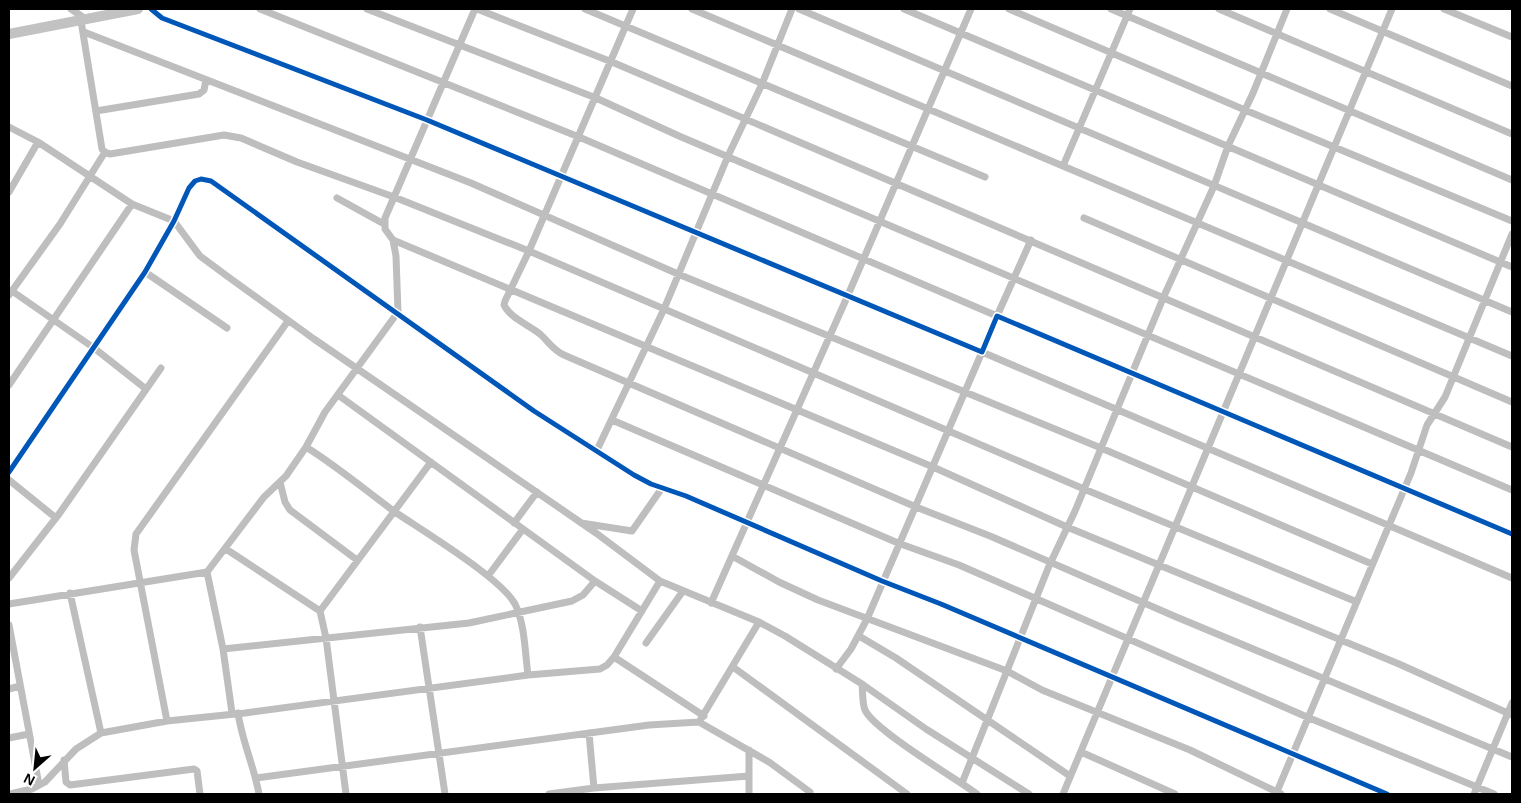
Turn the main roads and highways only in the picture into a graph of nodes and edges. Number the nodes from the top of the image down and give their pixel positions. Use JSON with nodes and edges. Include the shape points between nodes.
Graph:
{"nodes":[{"id":1,"x":138,"y":9,"type":"edge"},
{"id":2,"x":9,"y":34,"type":"edge"}],
"edges":[{"from":1,"to":2,"type":"main road","via":[[84,24]]}]}
